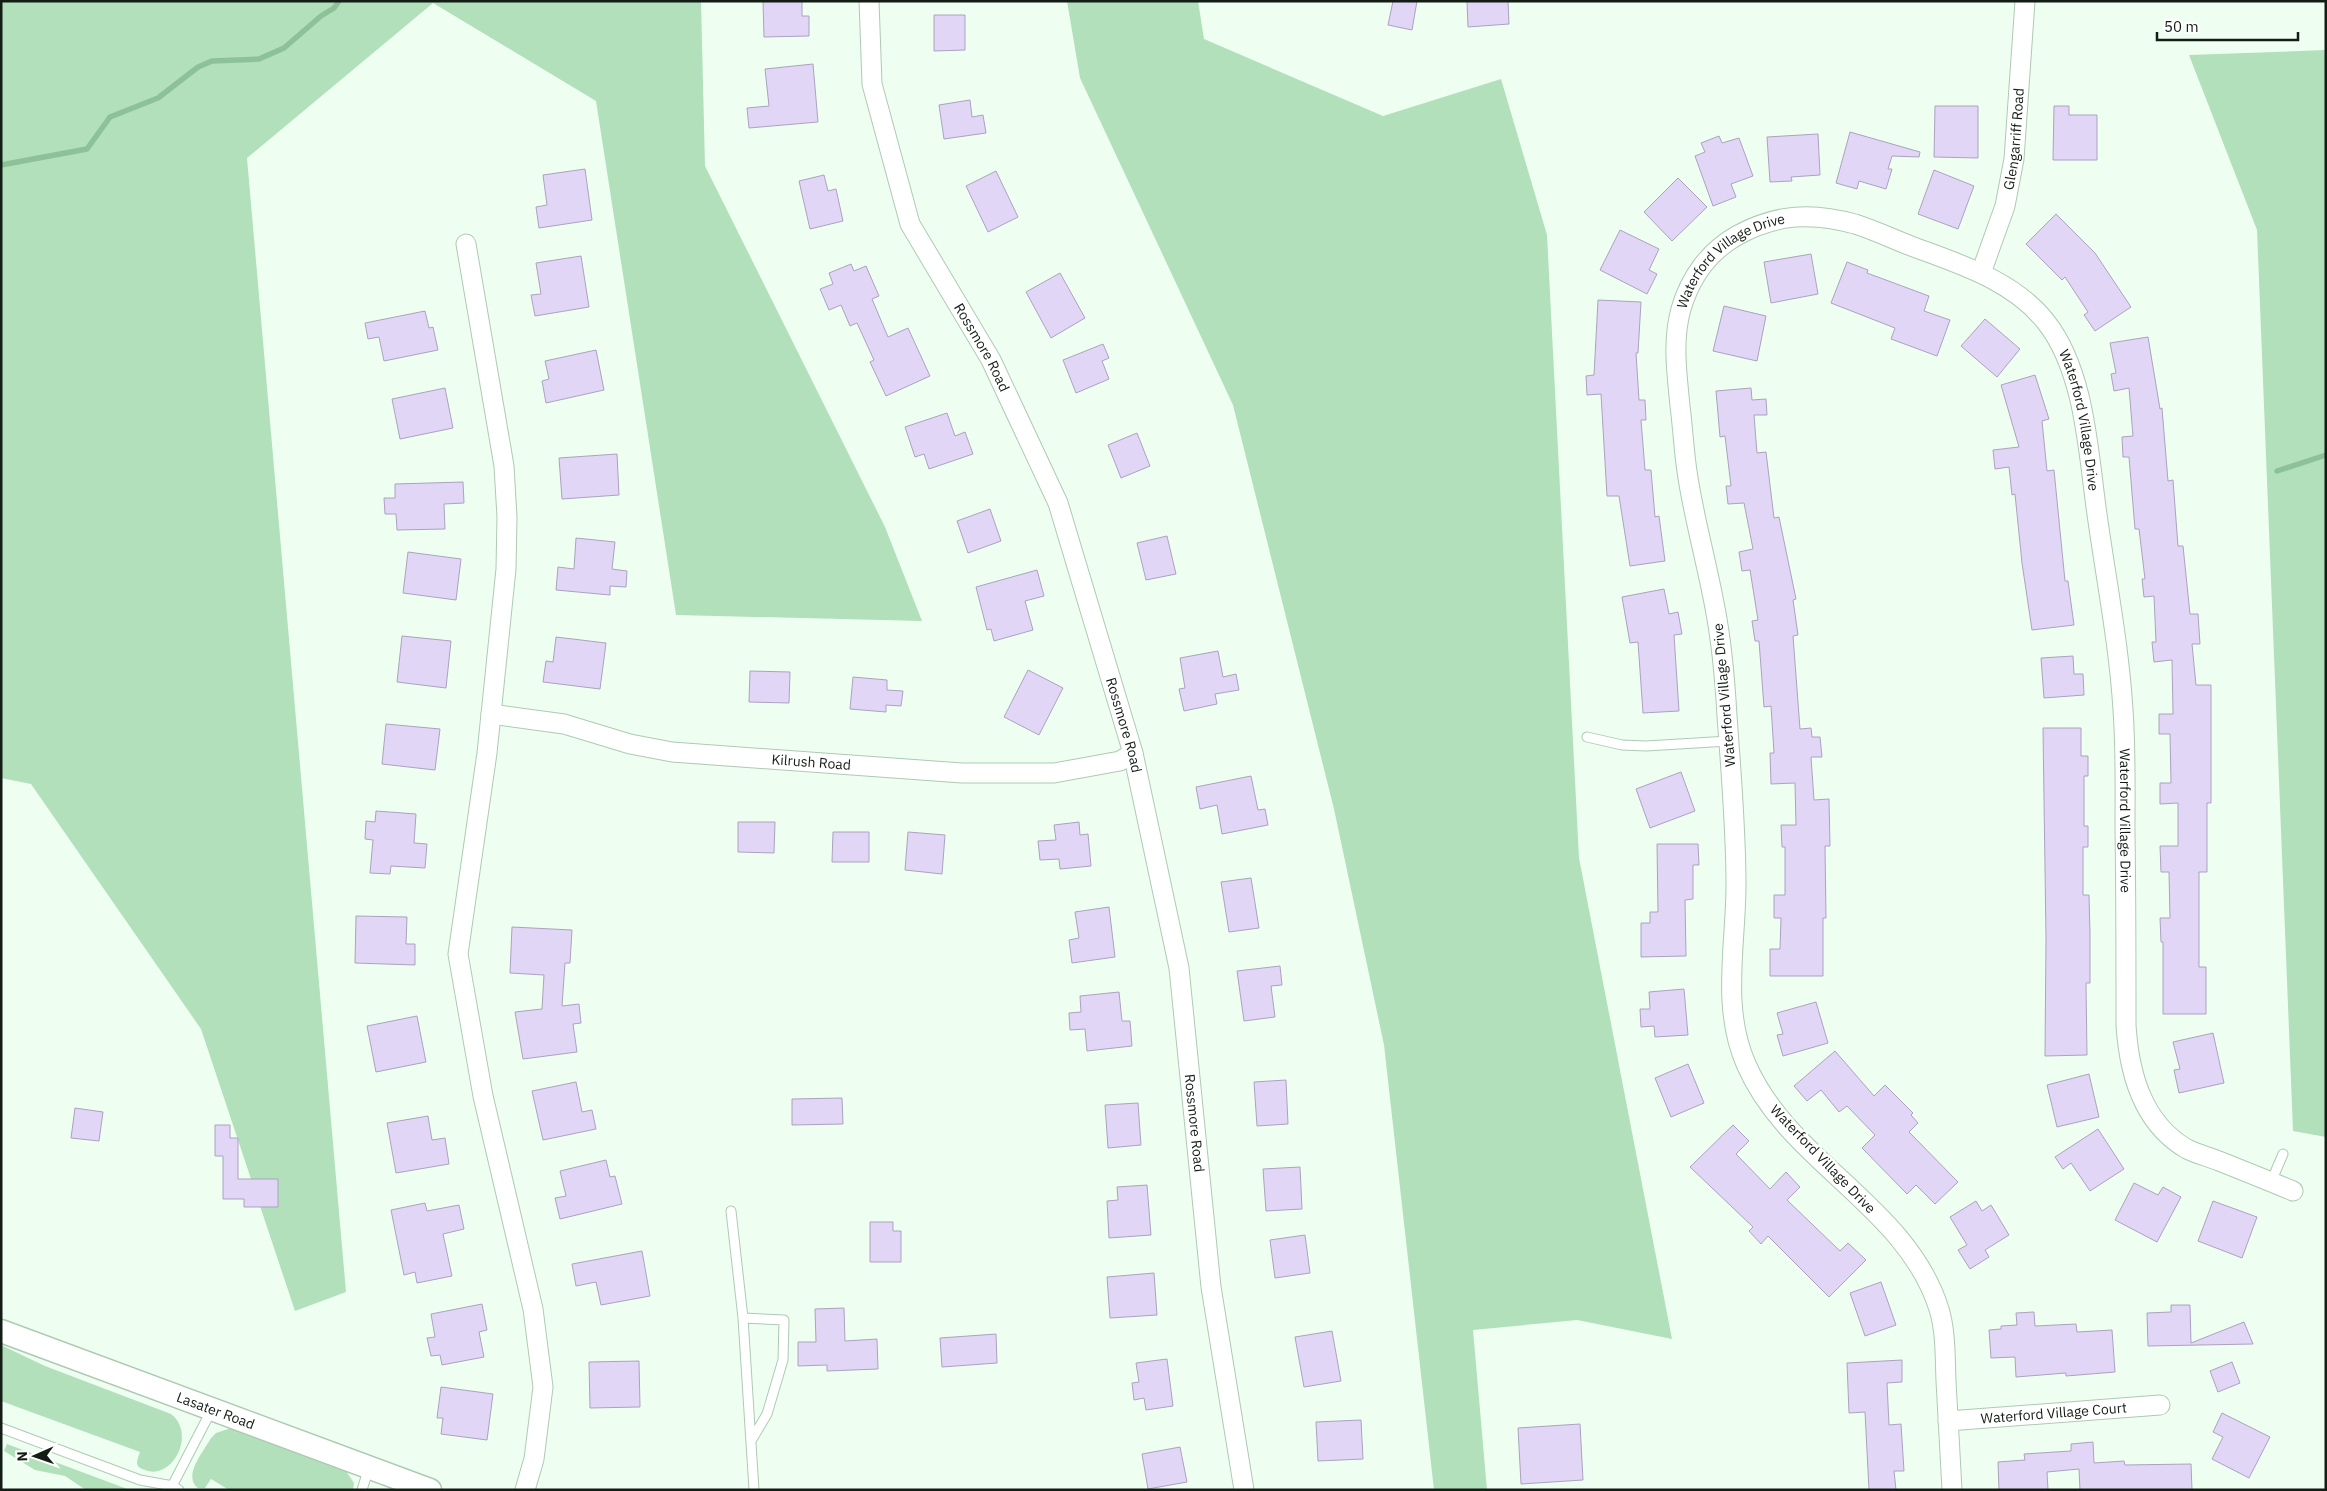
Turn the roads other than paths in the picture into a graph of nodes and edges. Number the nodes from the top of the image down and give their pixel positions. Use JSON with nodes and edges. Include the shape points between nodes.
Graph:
{"nodes":[{"id":1,"x":869,"y":1,"type":"edge"},
{"id":2,"x":2025,"y":1,"type":"edge"},
{"id":3,"x":466,"y":244,"type":"dead end"},
{"id":4,"x":1981,"y":273,"type":"junction"},
{"id":5,"x":491,"y":714,"type":"junction"},
{"id":6,"x":1587,"y":737,"type":"dead end"},
{"id":7,"x":1729,"y":741,"type":"junction"},
{"id":8,"x":1133,"y":753,"type":"junction"},
{"id":9,"x":2282,"y":1154,"type":"dead end"},
{"id":10,"x":2271,"y":1182,"type":"junction"},
{"id":11,"x":2293,"y":1191,"type":"dead end"},
{"id":12,"x":731,"y":1210,"type":"dead end"},
{"id":13,"x":743,"y":1318,"type":"junction"},
{"id":14,"x":1,"y":1331,"type":"edge"},
{"id":15,"x":2160,"y":1405,"type":"dead end"},
{"id":16,"x":212,"y":1409,"type":"junction"},
{"id":17,"x":1948,"y":1421,"type":"junction"},
{"id":18,"x":1,"y":1428,"type":"edge"},
{"id":19,"x":751,"y":1441,"type":"junction"},
{"id":20,"x":369,"y":1467,"type":"junction"},
{"id":21,"x":174,"y":1488,"type":"edge"},
{"id":22,"x":362,"y":1490,"type":"edge"},
{"id":23,"x":430,"y":1490,"type":"edge"},
{"id":24,"x":525,"y":1490,"type":"edge"},
{"id":25,"x":754,"y":1490,"type":"edge"},
{"id":26,"x":1244,"y":1490,"type":"edge"},
{"id":27,"x":1952,"y":1490,"type":"edge"}],
"edges":[{"from":1,"to":8,"type":"street","name":"Rossmore Road","via":[[872,84],[910,224],[991,360],[1058,503]]},
{"from":2,"to":4,"type":"street","name":"Glengarriff Road","via":[[2014,159],[2005,206]]},
{"from":3,"to":5,"type":"street","via":[[504,466],[506,500],[506,570]]},
{"from":4,"to":7,"type":"street","name":"Waterford Village Drive","via":[[1856,225],[1806,215],[1777,219],[1726,241],[1706,259],[1692,282],[1676,332],[1676,366],[1687,474],[1724,664]]},
{"from":4,"to":10,"type":"street","name":"Waterford Village Drive","via":[[2013,292],[2050,326],[2072,370],[2079,400],[2123,709],[2126,1025],[2132,1072],[2139,1094],[2170,1136],[2188,1149]]},
{"from":5,"to":8,"type":"street","name":"Kilrush Road","via":[[564,724],[630,744],[672,752],[962,774],[1054,773],[1120,761]]},
{"from":5,"to":24,"type":"street","via":[[458,954],[482,1096],[533,1309],[543,1386],[534,1459]]},
{"from":6,"to":7,"type":"lane","via":[[1622,745]]},
{"from":7,"to":17,"type":"street","name":"Waterford Village Drive","via":[[1736,844],[1733,1012],[1745,1062],[1781,1120],[1898,1238],[1919,1266],[1940,1314]]},
{"from":8,"to":26,"type":"street","name":"Rossmore Road","via":[[1179,968],[1211,1287]]},
{"from":9,"to":10,"type":"lane"},
{"from":10,"to":11,"type":"street","name":"Waterford Village Drive"},
{"from":12,"to":13,"type":"lane"},
{"from":13,"to":19,"type":"lane"},
{"from":13,"to":19,"type":"lane","via":[[784,1320],[783,1360],[767,1414]]},
{"from":14,"to":16,"type":"street","name":"Lasater Road"},
{"from":15,"to":17,"type":"street","name":"Waterford Village Court"},
{"from":16,"to":20,"type":"street","name":"Lasater Road"},
{"from":16,"to":21,"type":"lane"},
{"from":17,"to":27,"type":"street","name":"Waterford Village Drive"},
{"from":18,"to":21,"type":"lane","via":[[140,1480]]},
{"from":19,"to":25,"type":"lane"},
{"from":20,"to":22,"type":"lane"},
{"from":20,"to":23,"type":"street","name":"Lasater Road","via":[[392,1479]]}]}
